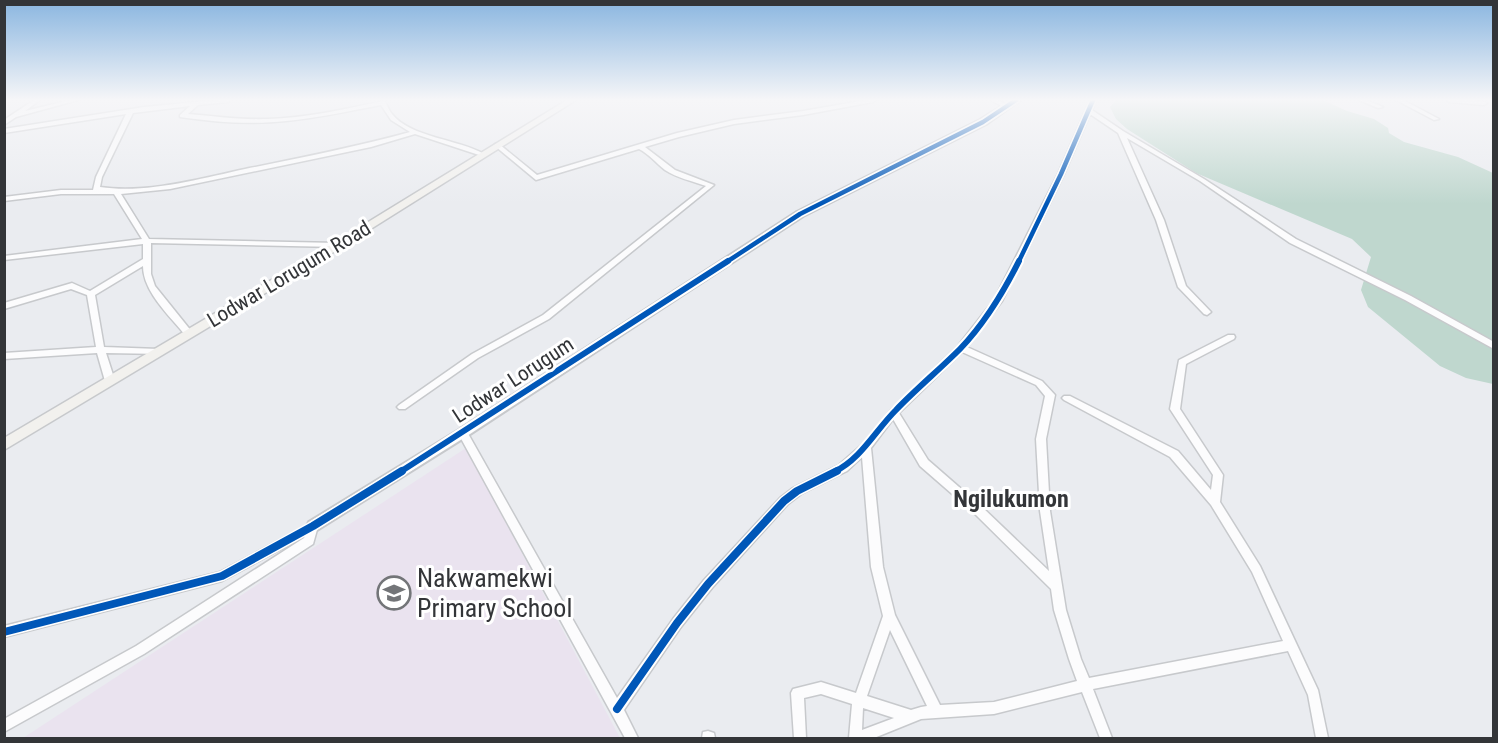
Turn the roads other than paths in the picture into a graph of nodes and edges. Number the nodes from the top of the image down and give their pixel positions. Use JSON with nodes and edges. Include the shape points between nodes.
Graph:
{"nodes":[{"id":1,"x":119,"y":135,"type":"edge"},
{"id":2,"x":404,"y":135,"type":"edge"},
{"id":3,"x":424,"y":135,"type":"edge"},
{"id":4,"x":514,"y":135,"type":"edge"},
{"id":5,"x":686,"y":135,"type":"edge"},
{"id":6,"x":958,"y":135,"type":"edge"},
{"id":7,"x":1078,"y":135,"type":"edge"},
{"id":8,"x":1122,"y":135,"type":"edge"},
{"id":9,"x":1126,"y":135,"type":"edge"},
{"id":10,"x":497,"y":145,"type":"junction"},
{"id":11,"x":640,"y":147,"type":"junction"},
{"id":12,"x":481,"y":154,"type":"junction"},
{"id":13,"x":116,"y":192,"type":"junction"},
{"id":14,"x":6,"y":201,"type":"edge"},
{"id":15,"x":147,"y":241,"type":"junction"},
{"id":16,"x":338,"y":245,"type":"junction"},
{"id":17,"x":4,"y":258,"type":"edge"},
{"id":18,"x":147,"y":260,"type":"junction"},
{"id":19,"x":91,"y":294,"type":"junction"},
{"id":20,"x":4,"y":306,"type":"edge"},
{"id":21,"x":1207,"y":312,"type":"dead end"},
{"id":22,"x":189,"y":334,"type":"junction"},
{"id":23,"x":1231,"y":337,"type":"dead end"},
{"id":24,"x":1494,"y":345,"type":"edge"},
{"id":25,"x":961,"y":348,"type":"junction"},
{"id":26,"x":101,"y":351,"type":"junction"},
{"id":27,"x":159,"y":352,"type":"junction"},
{"id":28,"x":4,"y":356,"type":"edge"},
{"id":29,"x":110,"y":381,"type":"junction"},
{"id":30,"x":1067,"y":398,"type":"dead end"},
{"id":31,"x":402,"y":407,"type":"dead end"},
{"id":32,"x":894,"y":412,"type":"junction"},
{"id":33,"x":463,"y":433,"type":"junction"},
{"id":34,"x":4,"y":445,"type":"edge"},
{"id":35,"x":866,"y":447,"type":"junction"},
{"id":36,"x":1215,"y":502,"type":"junction"},
{"id":37,"x":313,"y":526,"type":"junction"},
{"id":38,"x":1056,"y":585,"type":"junction"},
{"id":39,"x":889,"y":616,"type":"junction"},
{"id":40,"x":4,"y":632,"type":"edge"},
{"id":41,"x":1291,"y":645,"type":"junction"},
{"id":42,"x":1085,"y":685,"type":"junction"},
{"id":43,"x":860,"y":700,"type":"junction"},
{"id":44,"x":617,"y":709,"type":"junction"},
{"id":45,"x":937,"y":712,"type":"junction"},
{"id":46,"x":912,"y":717,"type":"junction"},
{"id":47,"x":4,"y":726,"type":"edge"},
{"id":48,"x":632,"y":738,"type":"edge"},
{"id":49,"x":800,"y":738,"type":"edge"},
{"id":50,"x":857,"y":738,"type":"edge"},
{"id":51,"x":1106,"y":738,"type":"edge"},
{"id":52,"x":1322,"y":738,"type":"edge"}],
"edges":[{"from":1,"to":13,"type":"street","via":[[96,189]]},
{"from":2,"to":13,"type":"street","via":[[227,176]]},
{"from":3,"to":12,"type":"street"},
{"from":4,"to":10,"type":"main road","name":"Lodwar Lorugum Road"},
{"from":5,"to":11,"type":"street"},
{"from":6,"to":33,"type":"street","name":"Lodwar Lorugum","via":[[800,214]]},
{"from":7,"to":25,"type":"street","via":[[998,301]]},
{"from":8,"to":21,"type":"street","via":[[1160,220],[1182,287]]},
{"from":9,"to":24,"type":"street","via":[[1293,241]]},
{"from":10,"to":11,"type":"street","via":[[536,178]]},
{"from":10,"to":12,"type":"main road","name":"Lodwar Lorugum Road"},
{"from":11,"to":31,"type":"street","via":[[683,176],[711,185],[546,317],[475,356]]},
{"from":12,"to":16,"type":"main road","name":"Lodwar Lorugum Road"},
{"from":13,"to":14,"type":"street","via":[[61,192]]},
{"from":13,"to":15,"type":"street"},
{"from":15,"to":16,"type":"street"},
{"from":15,"to":17,"type":"street"},
{"from":15,"to":18,"type":"street"},
{"from":16,"to":22,"type":"main road","name":"Lodwar Lorugum Road"},
{"from":18,"to":19,"type":"street"},
{"from":18,"to":22,"type":"street","via":[[151,287]]},
{"from":19,"to":20,"type":"street","via":[[72,286]]},
{"from":19,"to":26,"type":"street"},
{"from":22,"to":27,"type":"main road","name":"Lodwar Lorugum Road"},
{"from":23,"to":36,"type":"street","via":[[1182,362],[1175,409],[1218,475]]},
{"from":25,"to":32,"type":"street"},
{"from":25,"to":38,"type":"street","via":[[1039,383],[1050,395],[1041,439],[1045,511]]},
{"from":26,"to":27,"type":"street"},
{"from":26,"to":28,"type":"street"},
{"from":26,"to":29,"type":"street"},
{"from":27,"to":29,"type":"main road","name":"Lodwar Lorugum Road"},
{"from":29,"to":34,"type":"main road","name":"Lodwar Lorugum Road"},
{"from":30,"to":36,"type":"street","via":[[1174,454]]},
{"from":32,"to":35,"type":"street"},
{"from":32,"to":38,"type":"street","via":[[924,463]]},
{"from":33,"to":37,"type":"street","name":"Lodwar Lorugum"},
{"from":33,"to":44,"type":"street"},
{"from":35,"to":39,"type":"street","via":[[877,567]]},
{"from":35,"to":44,"type":"street","via":[[834,474],[809,484],[784,501],[708,584]]},
{"from":36,"to":41,"type":"street","via":[[1256,568]]},
{"from":37,"to":40,"type":"street","name":"Lodwar Lorugum","via":[[222,576]]},
{"from":37,"to":47,"type":"street","via":[[309,541],[140,650]]},
{"from":38,"to":42,"type":"street","via":[[1060,610]]},
{"from":39,"to":43,"type":"street"},
{"from":39,"to":45,"type":"street"},
{"from":41,"to":42,"type":"street"},
{"from":41,"to":52,"type":"street","via":[[1314,694]]},
{"from":42,"to":45,"type":"street","via":[[994,708]]},
{"from":42,"to":51,"type":"street"},
{"from":43,"to":46,"type":"street"},
{"from":43,"to":49,"type":"street","via":[[821,688],[797,693]]},
{"from":43,"to":50,"type":"street"},
{"from":44,"to":48,"type":"street"},
{"from":45,"to":46,"type":"street"},
{"from":46,"to":50,"type":"street"}]}
